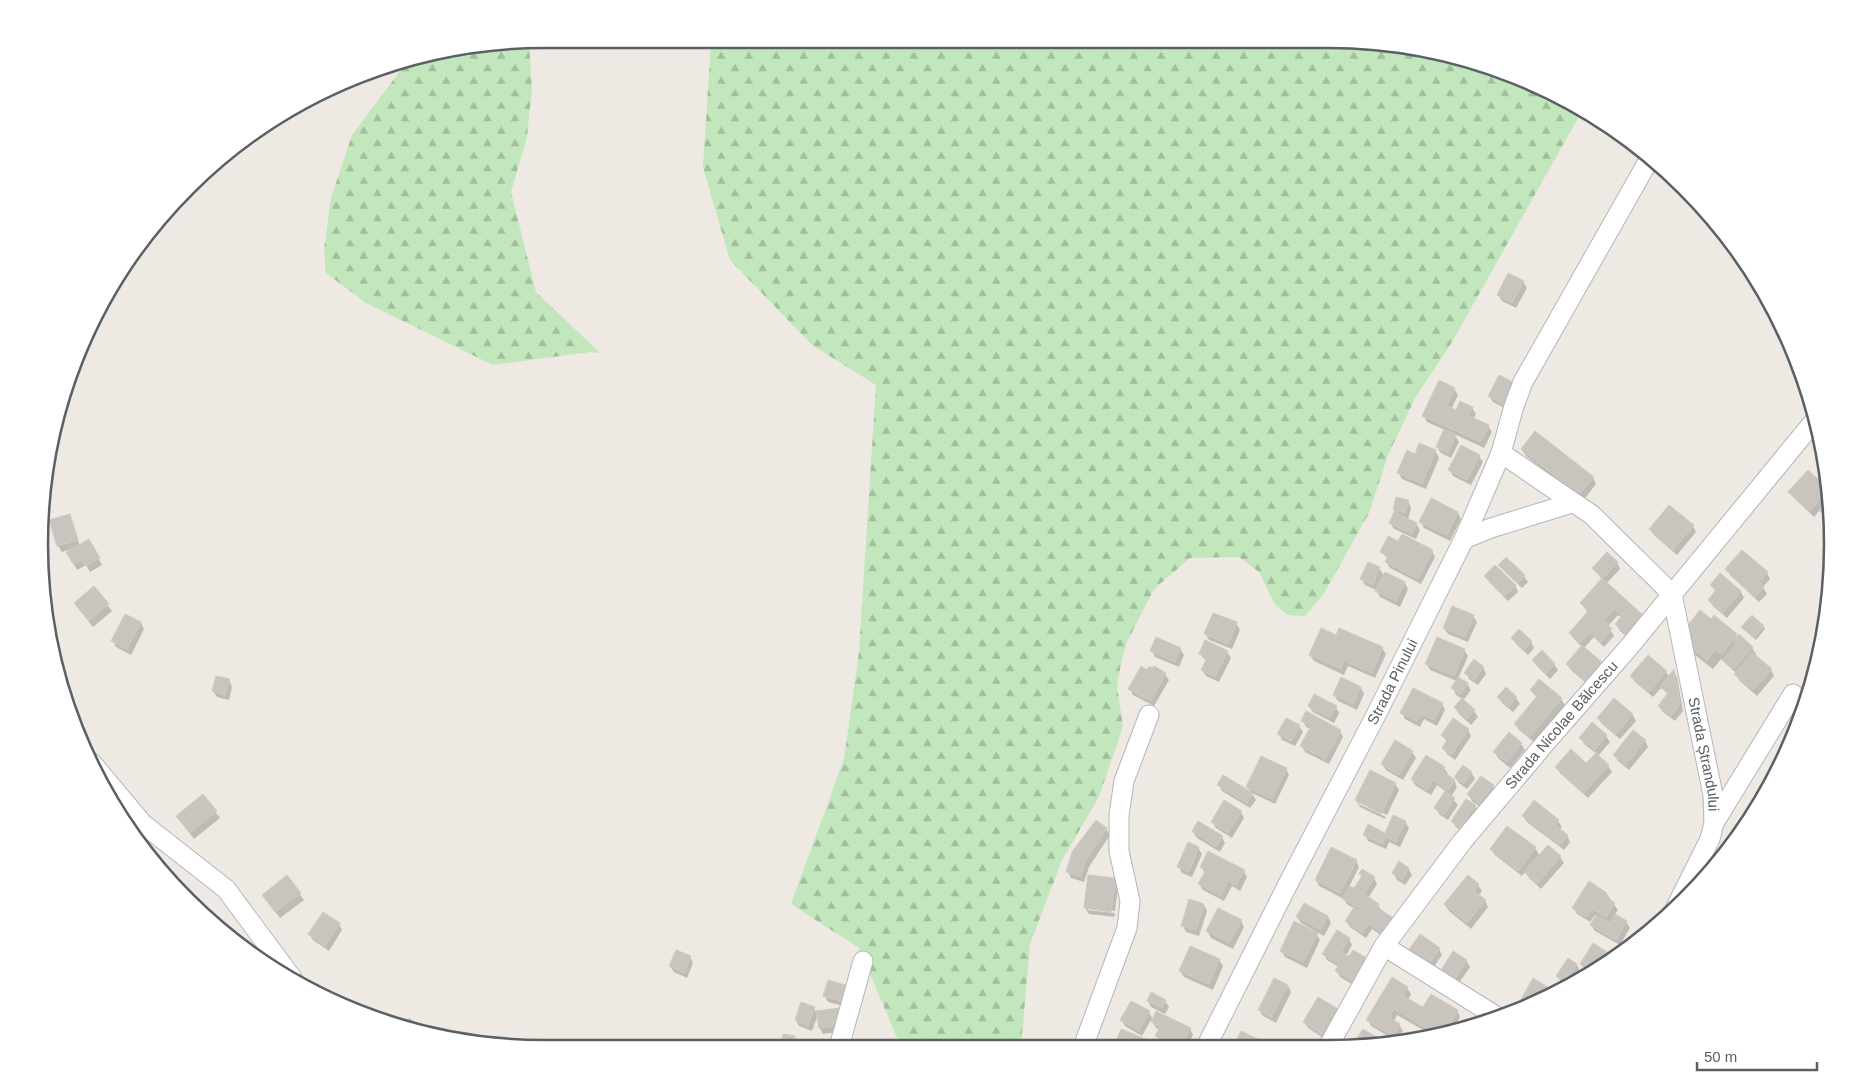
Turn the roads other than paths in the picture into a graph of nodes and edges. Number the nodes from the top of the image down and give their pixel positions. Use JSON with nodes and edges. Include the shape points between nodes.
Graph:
{"nodes":[{"id":1,"x":1647,"y":164,"type":"edge"},
{"id":2,"x":1810,"y":426,"type":"edge"},
{"id":3,"x":1502,"y":453,"type":"junction"},
{"id":4,"x":1572,"y":503,"type":"junction"},
{"id":5,"x":1464,"y":539,"type":"junction"},
{"id":6,"x":1672,"y":594,"type":"junction"},
{"id":7,"x":1793,"y":694,"type":"dead end"},
{"id":8,"x":1149,"y":715,"type":"dead end"},
{"id":9,"x":111,"y":785,"type":"edge"},
{"id":10,"x":1714,"y":823,"type":"junction"},
{"id":11,"x":1687,"y":886,"type":"edge"},
{"id":12,"x":1384,"y":946,"type":"junction"},
{"id":13,"x":863,"y":961,"type":"dead end"},
{"id":14,"x":283,"y":965,"type":"edge"},
{"id":15,"x":1490,"y":1012,"type":"edge"},
{"id":16,"x":841,"y":1040,"type":"edge"},
{"id":17,"x":1086,"y":1040,"type":"edge"},
{"id":18,"x":1210,"y":1040,"type":"edge"},
{"id":19,"x":1332,"y":1040,"type":"edge"}],
"edges":[{"from":1,"to":3,"type":"street","name":"Strada Pinului","via":[[1523,382]]},
{"from":2,"to":6,"type":"street","name":"Strada Nicolae Bălcescu"},
{"from":3,"to":4,"type":"street"},
{"from":3,"to":5,"type":"street","name":"Strada Pinului"},
{"from":4,"to":5,"type":"street"},
{"from":4,"to":6,"type":"street","via":[[1609,531]]},
{"from":5,"to":18,"type":"street","name":"Strada Pinului"},
{"from":6,"to":10,"type":"street","name":"Strada Ștrandului","via":[[1713,795]]},
{"from":6,"to":12,"type":"street","name":"Strada Nicolae Bălcescu","via":[[1462,842]]},
{"from":7,"to":10,"type":"street"},
{"from":8,"to":17,"type":"street","via":[[1124,781],[1119,815],[1119,851],[1130,901],[1127,928]]},
{"from":9,"to":14,"type":"street","via":[[143,824],[226,888]]},
{"from":10,"to":11,"type":"street","name":"Strada Ștrandului","via":[[1710,840]]},
{"from":12,"to":15,"type":"street"},
{"from":12,"to":19,"type":"street","name":"Strada Nicolae Bălcescu"},
{"from":13,"to":16,"type":"street"}]}
